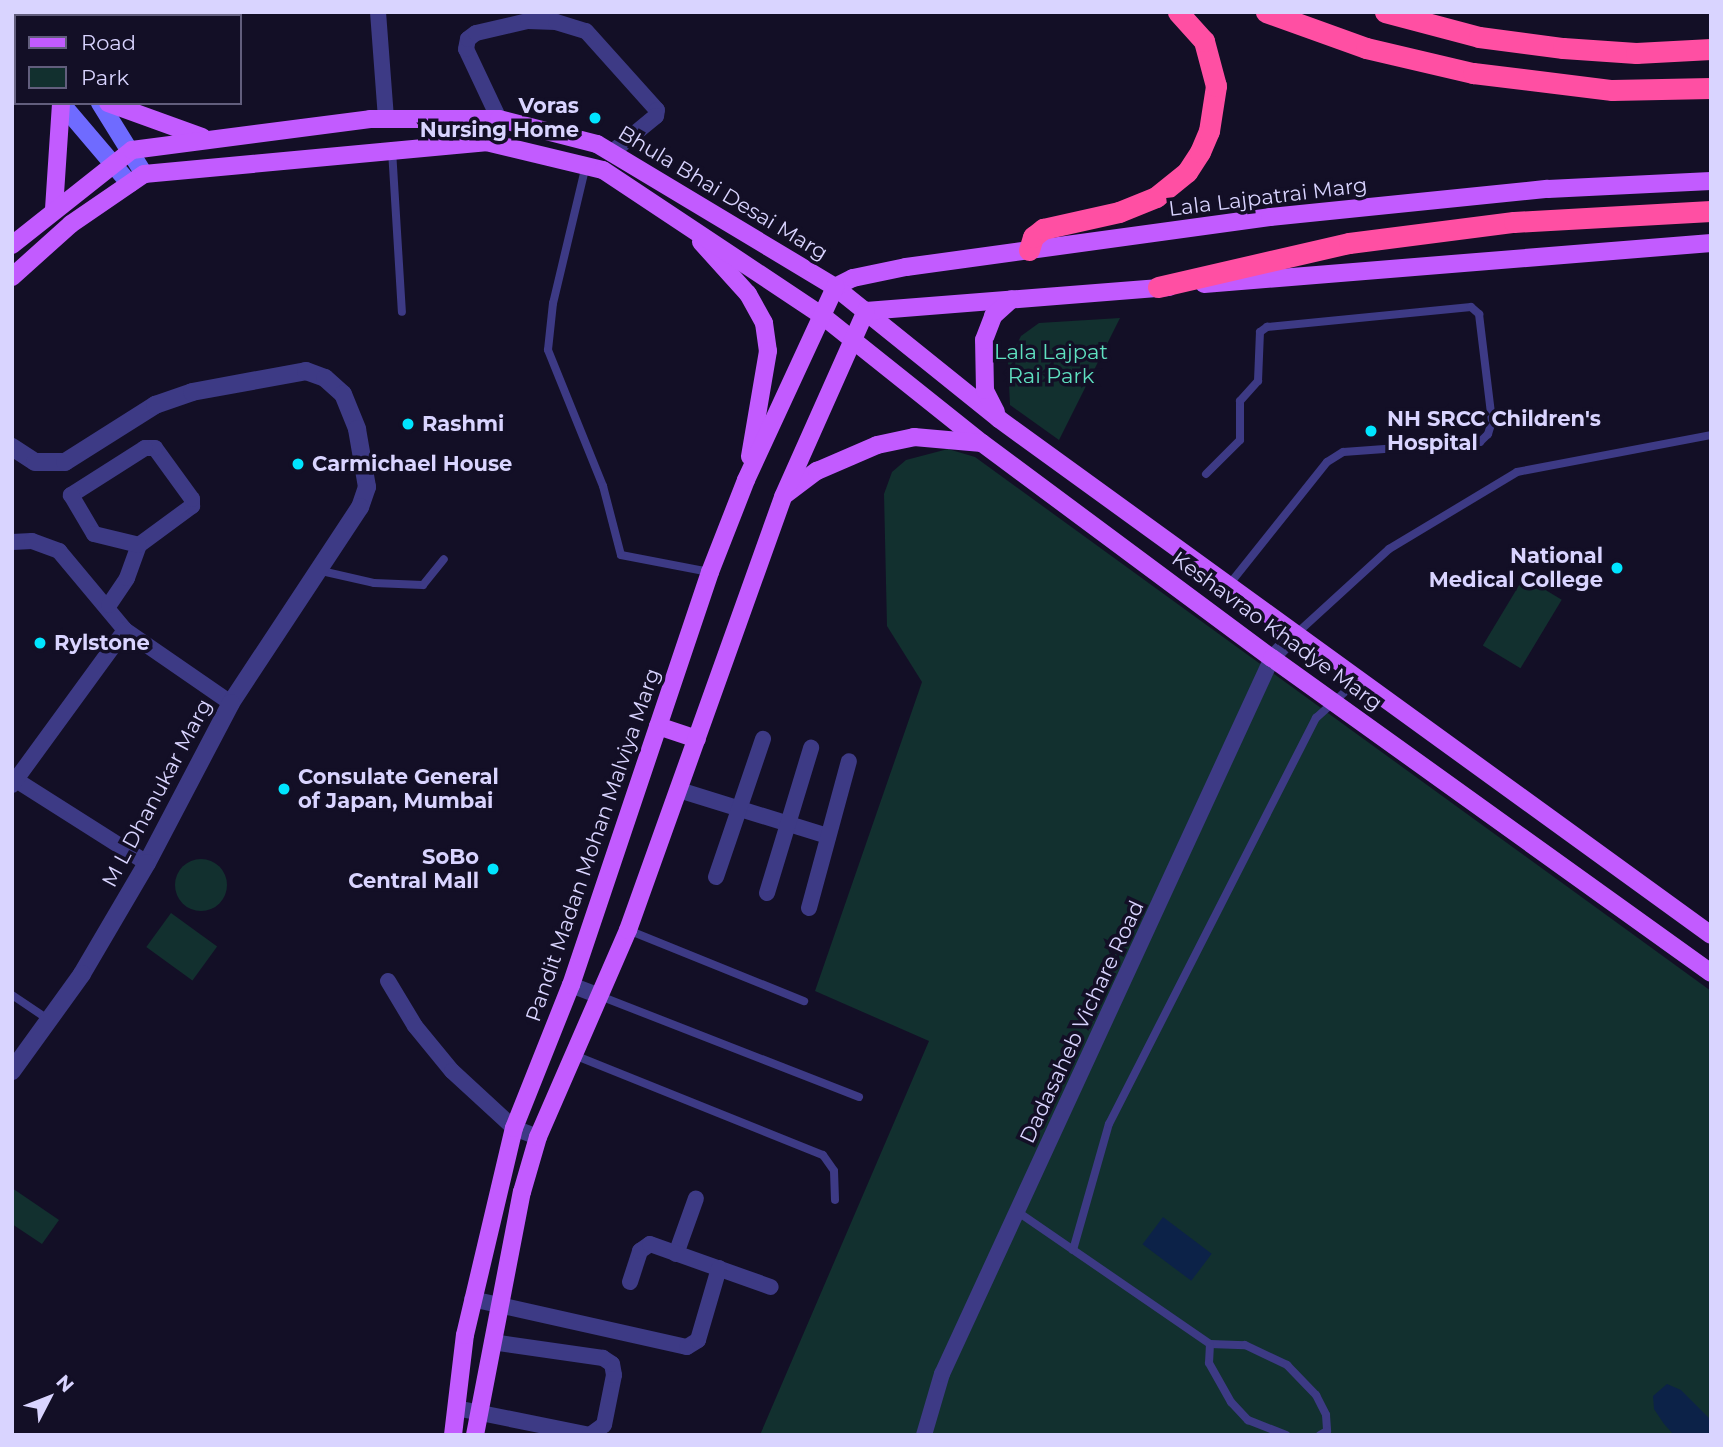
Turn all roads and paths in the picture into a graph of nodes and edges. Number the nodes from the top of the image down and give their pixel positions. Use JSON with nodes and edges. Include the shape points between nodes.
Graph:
{"nodes":[{"id":1,"x":378,"y":12,"type":"edge"},
{"id":2,"x":1178,"y":12,"type":"edge"},
{"id":3,"x":1266,"y":12,"type":"edge"},
{"id":4,"x":1385,"y":12,"type":"edge"},
{"id":5,"x":1711,"y":50,"type":"edge"},
{"id":6,"x":1711,"y":88,"type":"edge"},
{"id":7,"x":61,"y":105,"type":"edge"},
{"id":8,"x":63,"y":105,"type":"edge"},
{"id":9,"x":101,"y":105,"type":"edge"},
{"id":10,"x":114,"y":105,"type":"edge"},
{"id":11,"x":386,"y":119,"type":"junction"},
{"id":12,"x":499,"y":119,"type":"junction"},
{"id":13,"x":205,"y":138,"type":"junction"},
{"id":14,"x":391,"y":148,"type":"junction"},
{"id":15,"x":132,"y":150,"type":"junction"},
{"id":16,"x":611,"y":153,"type":"junction"},
{"id":17,"x":114,"y":161,"type":"junction"},
{"id":18,"x":586,"y":164,"type":"junction"},
{"id":19,"x":137,"y":179,"type":"junction"},
{"id":20,"x":1711,"y":181,"type":"edge"},
{"id":21,"x":54,"y":209,"type":"junction"},
{"id":22,"x":1711,"y":212,"type":"edge"},
{"id":23,"x":680,"y":220,"type":"junction"},
{"id":24,"x":1711,"y":243,"type":"edge"},
{"id":25,"x":12,"y":245,"type":"edge"},
{"id":26,"x":1029,"y":250,"type":"junction"},
{"id":27,"x":12,"y":277,"type":"edge"},
{"id":28,"x":835,"y":287,"type":"junction"},
{"id":29,"x":1158,"y":287,"type":"junction"},
{"id":30,"x":1012,"y":299,"type":"junction"},
{"id":31,"x":866,"y":311,"type":"junction"},
{"id":32,"x":402,"y":312,"type":"dead end"},
{"id":33,"x":824,"y":317,"type":"junction"},
{"id":34,"x":855,"y":340,"type":"junction"},
{"id":35,"x":999,"y":419,"type":"junction"},
{"id":36,"x":1711,"y":435,"type":"edge"},
{"id":37,"x":982,"y":443,"type":"junction"},
{"id":38,"x":12,"y":447,"type":"edge"},
{"id":39,"x":1206,"y":474,"type":"dead end"},
{"id":40,"x":746,"y":480,"type":"junction"},
{"id":41,"x":783,"y":497,"type":"junction"},
{"id":42,"x":12,"y":542,"type":"edge"},
{"id":43,"x":139,"y":545,"type":"junction"},
{"id":44,"x":444,"y":559,"type":"dead end"},
{"id":45,"x":317,"y":570,"type":"junction"},
{"id":46,"x":710,"y":572,"type":"junction"},
{"id":47,"x":1228,"y":586,"type":"junction"},
{"id":48,"x":109,"y":606,"type":"junction"},
{"id":49,"x":125,"y":630,"type":"junction"},
{"id":50,"x":1294,"y":635,"type":"junction"},
{"id":51,"x":1272,"y":658,"type":"junction"},
{"id":52,"x":1358,"y":680,"type":"junction"},
{"id":53,"x":1335,"y":700,"type":"junction"},
{"id":54,"x":230,"y":703,"type":"junction"},
{"id":55,"x":658,"y":726,"type":"junction"},
{"id":56,"x":763,"y":739,"type":"dead end"},
{"id":57,"x":697,"y":740,"type":"junction"},
{"id":58,"x":811,"y":748,"type":"dead end"},
{"id":59,"x":849,"y":761,"type":"dead end"},
{"id":60,"x":14,"y":783,"type":"edge"},
{"id":61,"x":679,"y":790,"type":"junction"},
{"id":62,"x":737,"y":808,"type":"junction"},
{"id":63,"x":788,"y":824,"type":"junction"},
{"id":64,"x":828,"y":836,"type":"junction"},
{"id":65,"x":147,"y":863,"type":"junction"},
{"id":66,"x":716,"y":877,"type":"dead end"},
{"id":67,"x":767,"y":893,"type":"dead end"},
{"id":68,"x":809,"y":908,"type":"dead end"},
{"id":69,"x":628,"y":930,"type":"junction"},
{"id":70,"x":1711,"y":935,"type":"edge"},
{"id":71,"x":1711,"y":973,"type":"edge"},
{"id":72,"x":388,"y":981,"type":"dead end"},
{"id":73,"x":571,"y":985,"type":"junction"},
{"id":74,"x":12,"y":995,"type":"edge"},
{"id":75,"x":597,"y":995,"type":"junction"},
{"id":76,"x":804,"y":1001,"type":"dead end"},
{"id":77,"x":49,"y":1020,"type":"junction"},
{"id":78,"x":574,"y":1055,"type":"junction"},
{"id":79,"x":12,"y":1071,"type":"edge"},
{"id":80,"x":859,"y":1097,"type":"dead end"},
{"id":81,"x":514,"y":1128,"type":"junction"},
{"id":82,"x":538,"y":1136,"type":"junction"},
{"id":83,"x":696,"y":1198,"type":"dead end"},
{"id":84,"x":835,"y":1200,"type":"dead end"},
{"id":85,"x":1018,"y":1212,"type":"junction"},
{"id":86,"x":1073,"y":1250,"type":"junction"},
{"id":87,"x":676,"y":1254,"type":"junction"},
{"id":88,"x":719,"y":1268,"type":"junction"},
{"id":89,"x":631,"y":1282,"type":"dead end"},
{"id":90,"x":771,"y":1287,"type":"dead end"},
{"id":91,"x":472,"y":1299,"type":"junction"},
{"id":92,"x":498,"y":1306,"type":"junction"},
{"id":93,"x":492,"y":1342,"type":"junction"},
{"id":94,"x":1210,"y":1344,"type":"junction"},
{"id":95,"x":456,"y":1408,"type":"junction"},
{"id":96,"x":481,"y":1413,"type":"junction"},
{"id":97,"x":453,"y":1435,"type":"edge"},
{"id":98,"x":476,"y":1435,"type":"edge"},
{"id":99,"x":923,"y":1435,"type":"edge"},
{"id":100,"x":1286,"y":1435,"type":"edge"},
{"id":101,"x":1320,"y":1435,"type":"edge"}],
"edges":[{"from":1,"to":11,"type":"street"},
{"from":2,"to":26,"type":"highway","via":[[1203,41],[1216,86],[1209,131],[1199,152],[1186,172],[1156,197],[1119,212],[1055,225],[1033,237]]},
{"from":3,"to":6,"type":"highway","via":[[1366,48],[1473,73],[1612,90]]},
{"from":4,"to":5,"type":"highway","via":[[1479,37],[1636,53]]},
{"from":7,"to":21,"type":"main road"},
{"from":8,"to":17,"type":"main road"},
{"from":9,"to":15,"type":"main road"},
{"from":10,"to":13,"type":"main road"},
{"from":11,"to":12,"type":"main road","name":"Bhula Bhai Desai Marg"},
{"from":11,"to":13,"type":"main road","name":"Bhula Bhai Desai Marg"},
{"from":12,"to":16,"type":"main road","name":"Bhula Bhai Desai Marg","via":[[597,144]]},
{"from":12,"to":16,"type":"street","via":[[466,49],[468,39],[528,21],[586,31],[657,110],[656,116]]},
{"from":13,"to":15,"type":"main road","name":"Bhula Bhai Desai Marg"},
{"from":14,"to":18,"type":"main road","name":"Bhula Bhai Desai Marg","via":[[486,142]]},
{"from":14,"to":19,"type":"main road","name":"Bhula Bhai Desai Marg"},
{"from":14,"to":32,"type":"lane"},
{"from":15,"to":17,"type":"main road"},
{"from":15,"to":19,"type":"main road"},
{"from":16,"to":28,"type":"main road","name":"Bhula Bhai Desai Marg"},
{"from":17,"to":19,"type":"main road"},
{"from":17,"to":21,"type":"main road"},
{"from":18,"to":23,"type":"main road","name":"Bhula Bhai Desai Marg","via":[[603,170]]},
{"from":18,"to":46,"type":"lane","via":[[553,303],[548,350],[603,486],[621,555]]},
{"from":19,"to":27,"type":"main road","via":[[71,224]]},
{"from":20,"to":26,"type":"main road","name":"Lala Lajpatrai Marg","via":[[1548,189],[1270,218]]},
{"from":21,"to":25,"type":"main road"},
{"from":22,"to":29,"type":"highway","via":[[1514,222],[1349,243]]},
{"from":23,"to":33,"type":"main road","name":"Bhula Bhai Desai Marg"},
{"from":23,"to":40,"type":"main road","via":[[748,294],[764,323],[768,351]]},
{"from":24,"to":29,"type":"main road"},
{"from":26,"to":28,"type":"main road","name":"Lala Lajpatrai Marg","via":[[906,267],[853,278]]},
{"from":28,"to":31,"type":"main road","name":"Bhula Bhai Desai Marg"},
{"from":28,"to":33,"type":"main road","name":"Pandit Madan Mohan Malviya Marg"},
{"from":29,"to":30,"type":"main road"},
{"from":30,"to":31,"type":"main road"},
{"from":30,"to":35,"type":"main road","via":[[993,316],[982,352],[985,390]]},
{"from":31,"to":34,"type":"main road"},
{"from":31,"to":35,"type":"main road","name":"Keshavrao Khadye Marg"},
{"from":33,"to":34,"type":"main road","name":"Keshavrao Khadye Marg"},
{"from":33,"to":40,"type":"main road","name":"Pandit Madan Mohan Malviya Marg"},
{"from":34,"to":37,"type":"main road","name":"Keshavrao Khadye Marg"},
{"from":34,"to":41,"type":"main road"},
{"from":35,"to":47,"type":"main road","name":"Keshavrao Khadye Marg"},
{"from":36,"to":50,"type":"lane","via":[[1517,472],[1389,550]]},
{"from":37,"to":41,"type":"main road","via":[[914,438],[877,445],[817,471]]},
{"from":37,"to":51,"type":"main road","name":"Keshavrao Khadye Marg"},
{"from":38,"to":45,"type":"street","name":"M L Dhanukar Marg","via":[[35,462],[65,462],[155,405],[192,392],[306,371],[325,378],[343,394],[357,429],[367,487],[342,536]]},
{"from":39,"to":47,"type":"lane","via":[[1240,440],[1240,401],[1258,381],[1260,332],[1267,327],[1471,307],[1479,314],[1492,421],[1488,434],[1480,442],[1343,453],[1327,462]]},
{"from":40,"to":46,"type":"main road","name":"Pandit Madan Mohan Malviya Marg"},
{"from":41,"to":57,"type":"main road"},
{"from":42,"to":48,"type":"street","via":[[32,541],[59,551]]},
{"from":43,"to":43,"type":"street","via":[[192,506],[178,477],[155,448],[145,448],[71,495],[94,534]]},
{"from":43,"to":48,"type":"street","via":[[127,578]]},
{"from":44,"to":45,"type":"lane","via":[[423,584],[373,583]]},
{"from":45,"to":54,"type":"street","name":"M L Dhanukar Marg"},
{"from":46,"to":55,"type":"main road","name":"Pandit Madan Mohan Malviya Marg"},
{"from":47,"to":50,"type":"main road","name":"Keshavrao Khadye Marg"},
{"from":48,"to":49,"type":"street"},
{"from":49,"to":54,"type":"street"},
{"from":49,"to":60,"type":"street"},
{"from":50,"to":51,"type":"street","name":"Dadasaheb Vichare Road"},
{"from":50,"to":52,"type":"main road","name":"Keshavrao Khadye Marg"},
{"from":51,"to":53,"type":"main road","name":"Keshavrao Khadye Marg"},
{"from":51,"to":85,"type":"street","name":"Dadasaheb Vichare Road"},
{"from":52,"to":53,"type":"lane"},
{"from":52,"to":70,"type":"main road","name":"Keshavrao Khadye Marg"},
{"from":53,"to":71,"type":"main road","name":"Keshavrao Khadye Marg"},
{"from":53,"to":86,"type":"lane","via":[[1317,718],[1109,1124]]},
{"from":54,"to":65,"type":"street","name":"M L Dhanukar Marg"},
{"from":55,"to":57,"type":"main road"},
{"from":55,"to":73,"type":"main road","name":"Pandit Madan Mohan Malviya Marg"},
{"from":56,"to":62,"type":"street"},
{"from":57,"to":61,"type":"main road"},
{"from":58,"to":63,"type":"street"},
{"from":59,"to":64,"type":"street"},
{"from":60,"to":65,"type":"street"},
{"from":61,"to":62,"type":"street"},
{"from":61,"to":69,"type":"main road"},
{"from":62,"to":63,"type":"street"},
{"from":62,"to":66,"type":"street"},
{"from":63,"to":64,"type":"street"},
{"from":63,"to":67,"type":"street"},
{"from":64,"to":68,"type":"street"},
{"from":65,"to":77,"type":"street","name":"M L Dhanukar Marg"},
{"from":69,"to":75,"type":"main road"},
{"from":69,"to":76,"type":"lane"},
{"from":72,"to":81,"type":"street","via":[[415,1026],[452,1071]]},
{"from":73,"to":75,"type":"street"},
{"from":73,"to":81,"type":"main road","name":"Pandit Madan Mohan Malviya Marg"},
{"from":74,"to":77,"type":"lane"},
{"from":75,"to":78,"type":"main road"},
{"from":75,"to":80,"type":"lane"},
{"from":77,"to":79,"type":"street","name":"M L Dhanukar Marg"},
{"from":78,"to":82,"type":"main road"},
{"from":78,"to":84,"type":"lane","via":[[823,1155],[834,1171]]},
{"from":81,"to":82,"type":"street"},
{"from":81,"to":91,"type":"main road","name":"Pandit Madan Mohan Malviya Marg"},
{"from":82,"to":92,"type":"main road"},
{"from":83,"to":87,"type":"street"},
{"from":85,"to":86,"type":"lane"},
{"from":85,"to":99,"type":"street","name":"Dadasaheb Vichare Road","via":[[942,1374]]},
{"from":86,"to":94,"type":"lane"},
{"from":87,"to":88,"type":"street"},
{"from":87,"to":89,"type":"street","via":[[646,1245]]},
{"from":88,"to":90,"type":"street"},
{"from":88,"to":92,"type":"street","via":[[698,1340],[687,1347]]},
{"from":91,"to":92,"type":"street"},
{"from":91,"to":95,"type":"main road","name":"Pandit Madan Mohan Malviya Marg"},
{"from":92,"to":93,"type":"main road"},
{"from":93,"to":96,"type":"main road"},
{"from":93,"to":96,"type":"street","via":[[603,1358],[612,1364],[614,1375],[604,1425],[590,1435]]},
{"from":94,"to":100,"type":"lane","via":[[1209,1363],[1231,1402],[1248,1419]]},
{"from":94,"to":101,"type":"lane","via":[[1245,1345],[1287,1365],[1316,1395],[1326,1415],[1327,1431]]},
{"from":95,"to":96,"type":"street"},
{"from":95,"to":97,"type":"main road","name":"Pandit Madan Mohan Malviya Marg"},
{"from":96,"to":98,"type":"main road"}]}
